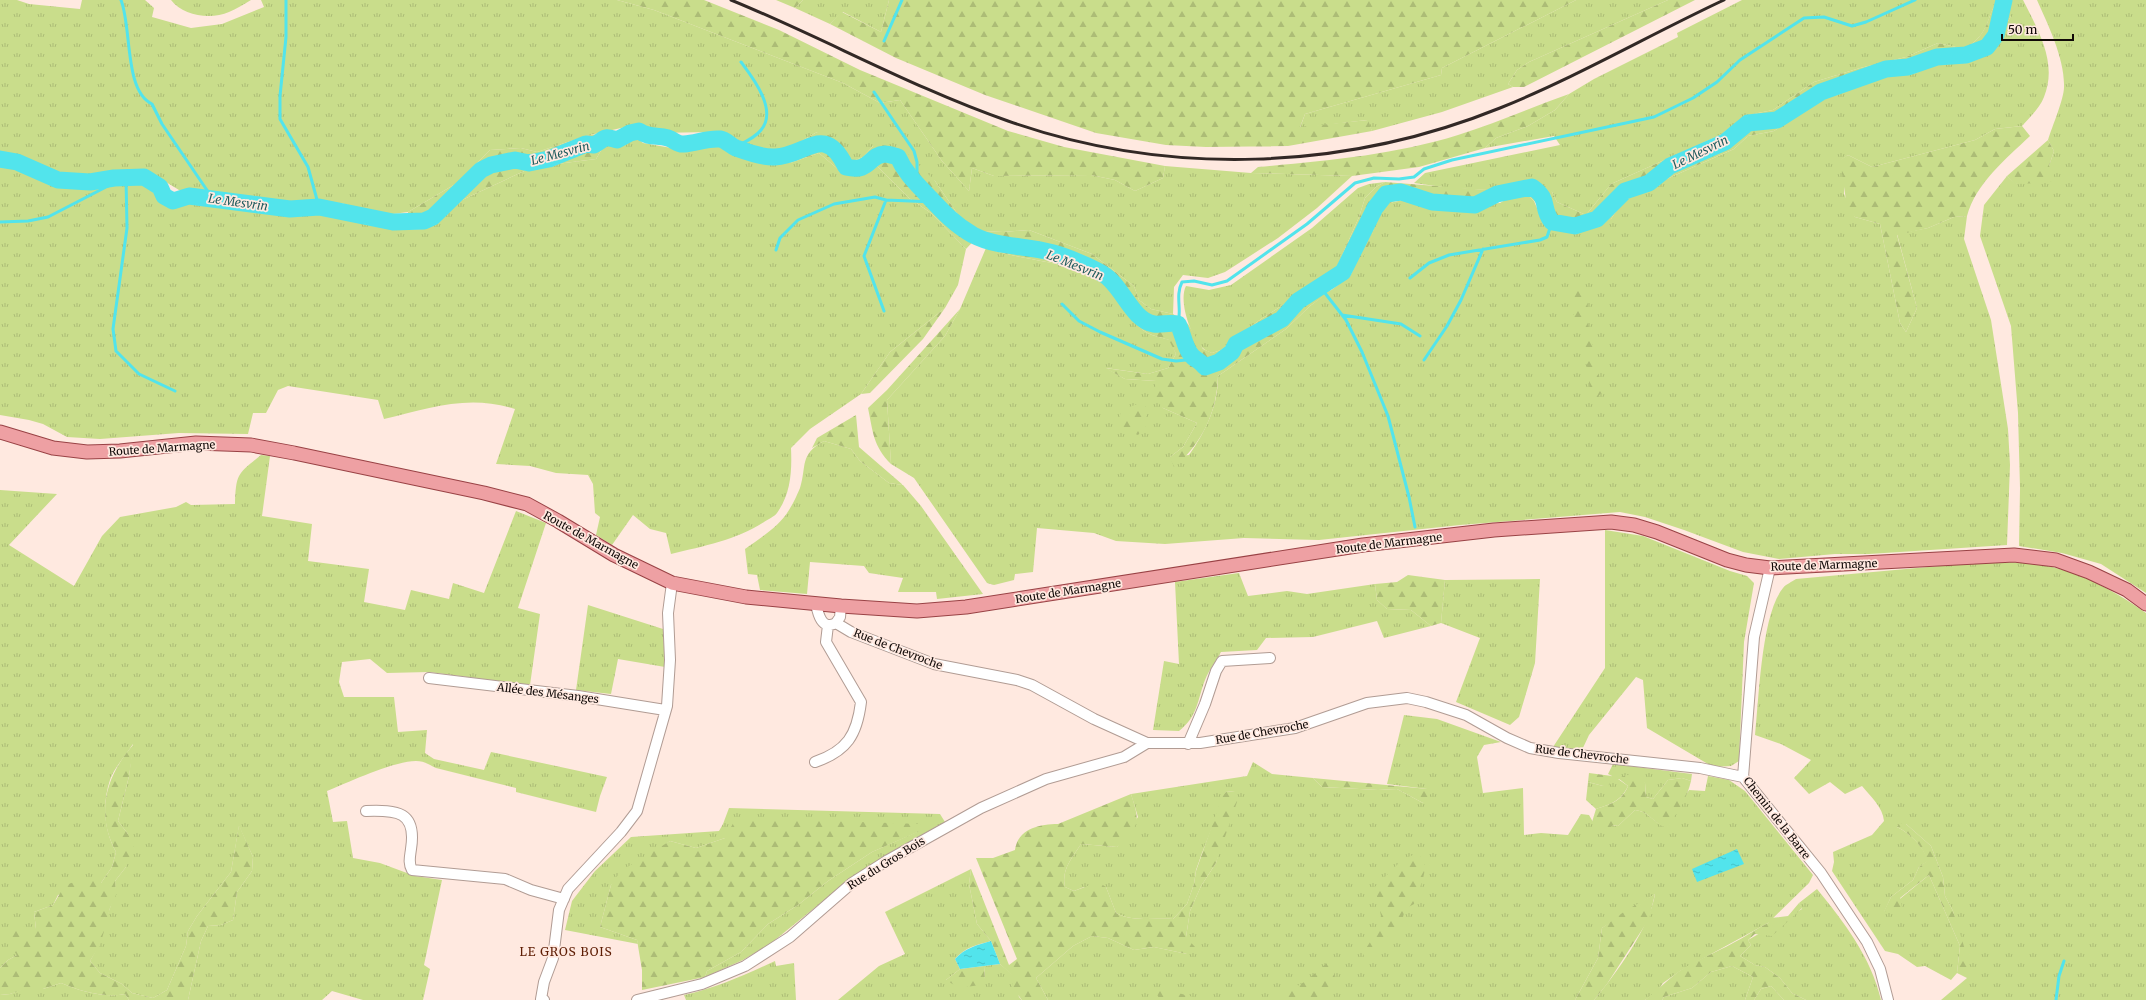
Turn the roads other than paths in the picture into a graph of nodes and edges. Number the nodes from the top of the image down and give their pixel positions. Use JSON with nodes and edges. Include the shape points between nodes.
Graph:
{"nodes":[{"id":1,"x":0,"y":432,"type":"edge"},
{"id":2,"x":1770,"y":568,"type":"junction"},
{"id":3,"x":672,"y":583,"type":"junction"},
{"id":4,"x":816,"y":604,"type":"junction"},
{"id":5,"x":2146,"y":604,"type":"edge"},
{"id":6,"x":841,"y":606,"type":"junction"},
{"id":7,"x":832,"y":624,"type":"junction"},
{"id":8,"x":1270,"y":658,"type":"dead end"},
{"id":9,"x":429,"y":678,"type":"dead end"},
{"id":10,"x":666,"y":710,"type":"junction"},
{"id":11,"x":1147,"y":743,"type":"junction"},
{"id":12,"x":1188,"y":744,"type":"junction"},
{"id":13,"x":815,"y":762,"type":"dead end"},
{"id":14,"x":1743,"y":777,"type":"junction"},
{"id":15,"x":366,"y":811,"type":"dead end"},
{"id":16,"x":564,"y":899,"type":"junction"},
{"id":17,"x":654,"y":998,"type":"edge"},
{"id":18,"x":541,"y":1000,"type":"edge"},
{"id":19,"x":637,"y":1000,"type":"edge"},
{"id":20,"x":1888,"y":1000,"type":"edge"}],
"edges":[{"from":1,"to":3,"type":"main road","name":"Route de Marmagne","via":[[53,448],[87,452],[196,443],[251,445],[484,493],[527,504],[614,555]]},
{"from":2,"to":5,"type":"main road","name":"Route de Marmagne","via":[[2014,555],[2056,560],[2089,572],[2127,590]]},
{"from":2,"to":6,"type":"main road","name":"Route de Marmagne","via":[[1727,560],[1656,532],[1634,525],[1611,522],[1494,530],[1364,545],[966,607],[918,611]]},
{"from":2,"to":14,"type":"street","name":"Chemin de la Barre","via":[[1754,637]]},
{"from":3,"to":4,"type":"main road","name":"Route de Marmagne","via":[[746,597]]},
{"from":3,"to":10,"type":"street","via":[[668,613],[670,660]]},
{"from":4,"to":6,"type":"main road","name":"Route de Marmagne"},
{"from":4,"to":7,"type":"street","via":[[818,617],[823,622]]},
{"from":6,"to":7,"type":"street","via":[[840,617]]},
{"from":7,"to":11,"type":"street","name":"Rue de Chevroche","via":[[934,664],[1032,685],[1094,719]]},
{"from":7,"to":13,"type":"street","via":[[826,642],[861,702],[853,734],[845,746],[831,756]]},
{"from":8,"to":12,"type":"street","via":[[1222,661]]},
{"from":9,"to":10,"type":"street","name":"Allée des Mésanges","via":[[578,696]]},
{"from":10,"to":16,"type":"street","via":[[637,811],[568,889]]},
{"from":11,"to":12,"type":"street","name":"Rue de Chevroche"},
{"from":11,"to":17,"type":"street","name":"Rue du Gros Bois","via":[[1124,757],[1046,779],[981,808],[852,883],[790,936],[745,966],[702,984]]},
{"from":12,"to":14,"type":"street","name":"Rue de Chevroche","via":[[1295,728],[1367,703],[1407,698],[1466,715],[1518,744],[1544,751],[1700,768]]},
{"from":14,"to":20,"type":"street","name":"Chemin de la Barre","via":[[1821,873],[1867,942],[1880,969]]},
{"from":15,"to":16,"type":"street","via":[[397,811],[406,818],[413,832],[409,865],[412,870],[505,879],[531,890]]},
{"from":16,"to":18,"type":"street","via":[[559,910],[554,958],[544,982]]},
{"from":17,"to":19,"type":"street","name":"Rue du Gros Bois"}]}
